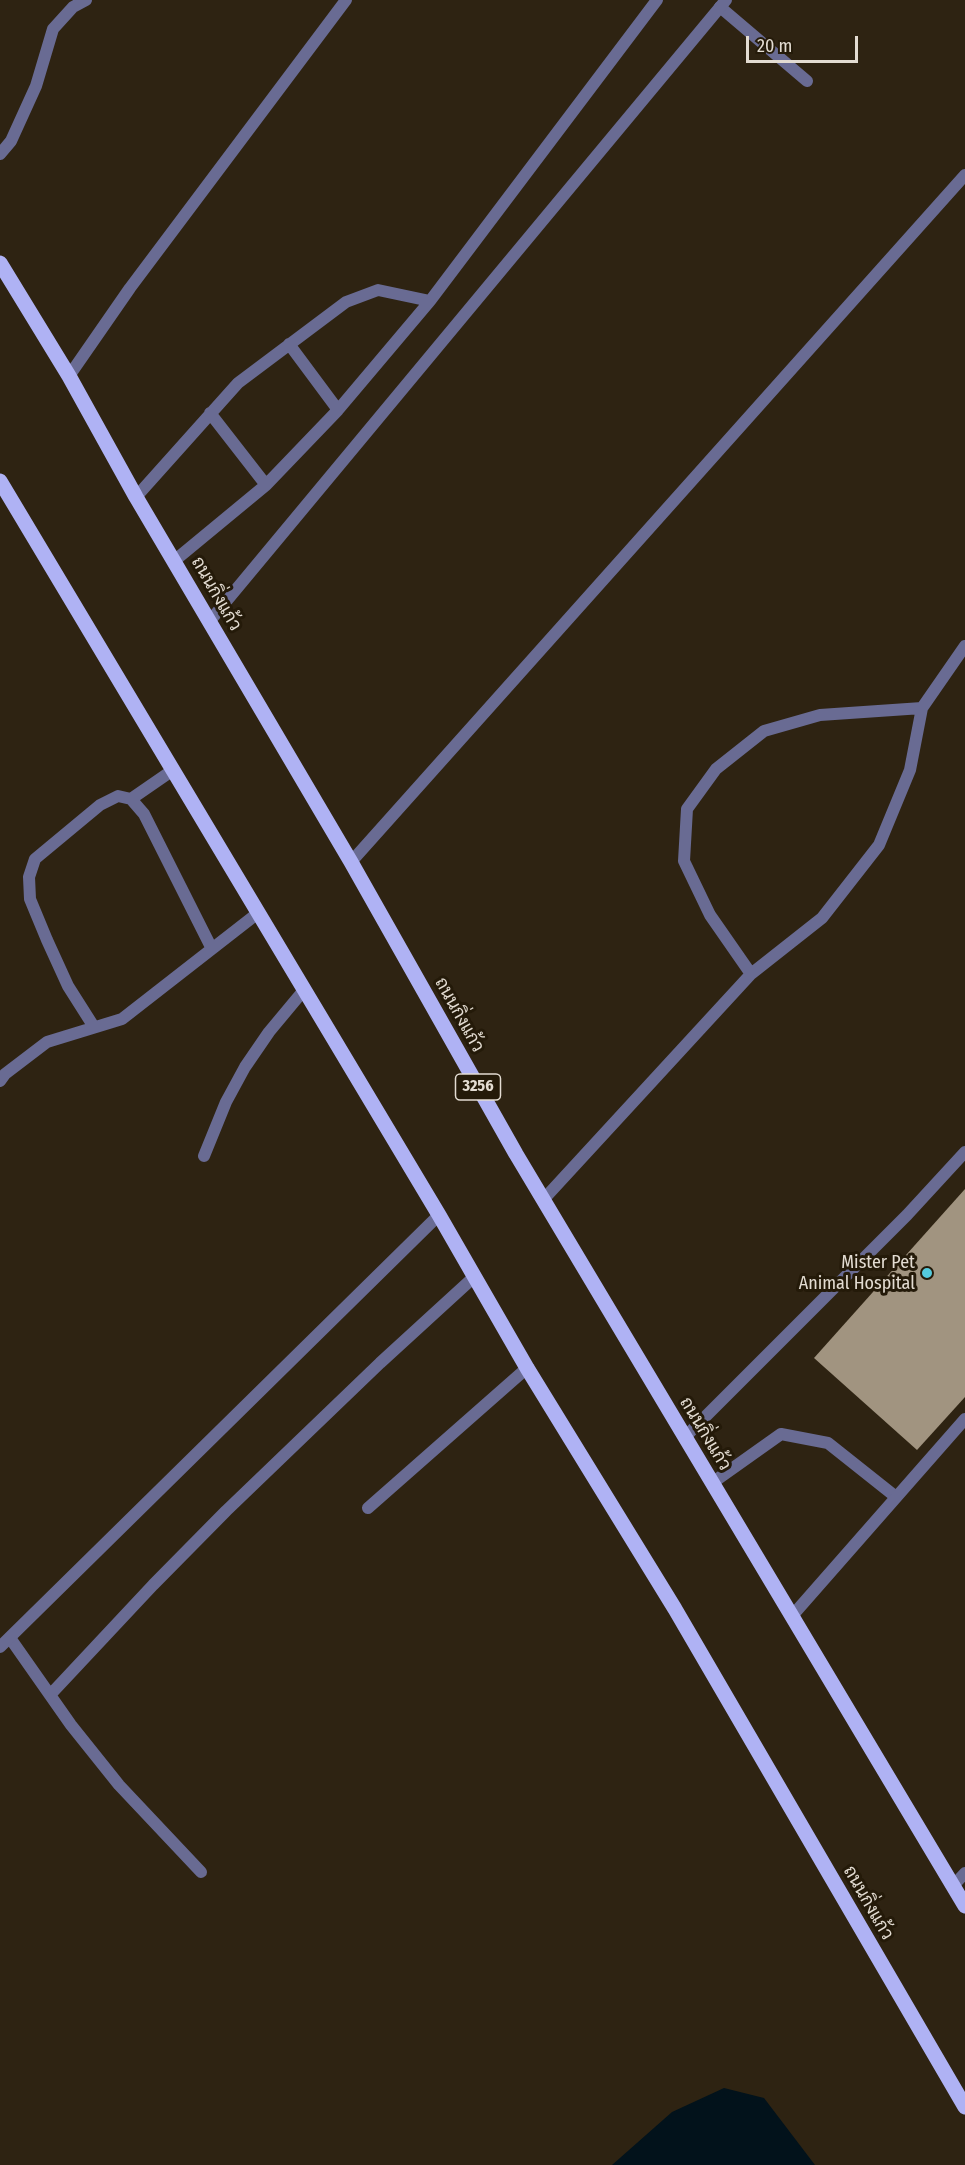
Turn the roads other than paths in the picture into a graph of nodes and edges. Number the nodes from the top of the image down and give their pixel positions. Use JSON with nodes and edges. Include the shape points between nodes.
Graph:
{"nodes":[{"id":1,"x":86,"y":0,"type":"edge"},
{"id":2,"x":346,"y":0,"type":"edge"},
{"id":3,"x":657,"y":0,"type":"edge"},
{"id":4,"x":723,"y":3,"type":"edge"},
{"id":5,"x":807,"y":81,"type":"dead end"},
{"id":6,"x":0,"y":154,"type":"edge"},
{"id":7,"x":965,"y":175,"type":"edge"},
{"id":8,"x":0,"y":263,"type":"edge"},
{"id":9,"x":430,"y":301,"type":"junction"},
{"id":10,"x":289,"y":344,"type":"junction"},
{"id":11,"x":69,"y":376,"type":"junction"},
{"id":12,"x":338,"y":410,"type":"junction"},
{"id":13,"x":210,"y":413,"type":"junction"},
{"id":14,"x":0,"y":482,"type":"edge"},
{"id":15,"x":266,"y":485,"type":"junction"},
{"id":16,"x":136,"y":497,"type":"junction"},
{"id":17,"x":174,"y":561,"type":"junction"},
{"id":18,"x":210,"y":622,"type":"junction"},
{"id":19,"x":965,"y":646,"type":"edge"},
{"id":20,"x":922,"y":708,"type":"junction"},
{"id":21,"x":173,"y":770,"type":"junction"},
{"id":22,"x":131,"y":799,"type":"junction"},
{"id":23,"x":351,"y":862,"type":"junction"},
{"id":24,"x":258,"y":914,"type":"junction"},
{"id":25,"x":212,"y":948,"type":"junction"},
{"id":26,"x":751,"y":974,"type":"junction"},
{"id":27,"x":304,"y":990,"type":"junction"},
{"id":28,"x":94,"y":1027,"type":"junction"},
{"id":29,"x":0,"y":1081,"type":"edge"},
{"id":30,"x":965,"y":1152,"type":"edge"},
{"id":31,"x":204,"y":1156,"type":"dead end"},
{"id":32,"x":543,"y":1200,"type":"junction"},
{"id":33,"x":439,"y":1215,"type":"junction"},
{"id":34,"x":474,"y":1276,"type":"junction"},
{"id":35,"x":527,"y":1368,"type":"junction"},
{"id":36,"x":965,"y":1419,"type":"edge"},
{"id":37,"x":685,"y":1437,"type":"junction"},
{"id":38,"x":712,"y":1483,"type":"junction"},
{"id":39,"x":896,"y":1497,"type":"junction"},
{"id":40,"x":368,"y":1508,"type":"dead end"},
{"id":41,"x":792,"y":1616,"type":"junction"},
{"id":42,"x":10,"y":1638,"type":"junction"},
{"id":43,"x":0,"y":1647,"type":"edge"},
{"id":44,"x":50,"y":1695,"type":"junction"},
{"id":45,"x":201,"y":1872,"type":"dead end"},
{"id":46,"x":965,"y":1873,"type":"edge"},
{"id":47,"x":953,"y":1886,"type":"junction"},
{"id":48,"x":965,"y":1906,"type":"edge"},
{"id":49,"x":965,"y":2108,"type":"edge"}],
"edges":[{"from":1,"to":6,"type":"street","via":[[72,7],[53,29],[36,86],[11,141]]},
{"from":2,"to":11,"type":"street","via":[[130,288]]},
{"from":3,"to":9,"type":"street"},
{"from":4,"to":5,"type":"street"},
{"from":4,"to":18,"type":"street"},
{"from":7,"to":23,"type":"street"},
{"from":8,"to":11,"type":"main road","name":"ถนนกิ่งแก้ว","number":"3256"},
{"from":9,"to":10,"type":"street","via":[[378,290],[346,302]]},
{"from":9,"to":12,"type":"street"},
{"from":10,"to":12,"type":"street"},
{"from":10,"to":13,"type":"street","via":[[238,383]]},
{"from":11,"to":16,"type":"main road","name":"ถนนกิ่งแก้ว","number":"3256"},
{"from":12,"to":15,"type":"street"},
{"from":13,"to":15,"type":"street"},
{"from":13,"to":16,"type":"street"},
{"from":14,"to":21,"type":"main road","name":"ถนนกิ่งแก้ว"},
{"from":15,"to":17,"type":"street"},
{"from":16,"to":17,"type":"main road","name":"ถนนกิ่งแก้ว","number":"3256"},
{"from":17,"to":18,"type":"main road","name":"ถนนกิ่งแก้ว","number":"3256"},
{"from":18,"to":23,"type":"main road","name":"ถนนกิ่งแก้ว","number":"3256"},
{"from":19,"to":20,"type":"street"},
{"from":20,"to":26,"type":"street","via":[[910,770],[879,845],[822,918]]},
{"from":20,"to":26,"type":"street","via":[[820,715],[764,731],[716,769],[687,809],[684,861],[710,915]]},
{"from":21,"to":22,"type":"street"},
{"from":21,"to":24,"type":"main road","name":"ถนนกิ่งแก้ว"},
{"from":22,"to":25,"type":"street","via":[[144,814]]},
{"from":22,"to":28,"type":"street","via":[[118,796],[100,805],[35,859],[29,878],[30,899],[46,940]]},
{"from":23,"to":32,"type":"main road","name":"ถนนกิ่งแก้ว","number":"3256"},
{"from":24,"to":25,"type":"street"},
{"from":24,"to":27,"type":"main road","name":"ถนนกิ่งแก้ว"},
{"from":25,"to":28,"type":"street","via":[[122,1019]]},
{"from":26,"to":32,"type":"street"},
{"from":27,"to":31,"type":"street","via":[[245,1067]]},
{"from":27,"to":33,"type":"main road","name":"ถนนกิ่งแก้ว"},
{"from":28,"to":29,"type":"street","via":[[47,1042]]},
{"from":30,"to":37,"type":"street"},
{"from":32,"to":37,"type":"main road","name":"ถนนกิ่งแก้ว","number":"3256"},
{"from":33,"to":34,"type":"main road","name":"ถนนกิ่งแก้ว"},
{"from":33,"to":42,"type":"street"},
{"from":34,"to":35,"type":"main road","name":"ถนนกิ่งแก้ว"},
{"from":34,"to":44,"type":"street","via":[[226,1511]]},
{"from":35,"to":40,"type":"street"},
{"from":35,"to":49,"type":"main road","name":"ถนนกิ่งแก้ว","via":[[675,1609]]},
{"from":36,"to":39,"type":"street"},
{"from":37,"to":38,"type":"main road","name":"ถนนกิ่งแก้ว","number":"3256"},
{"from":38,"to":39,"type":"street","via":[[781,1434],[828,1443]]},
{"from":38,"to":41,"type":"main road","name":"ถนนกิ่งแก้ว","number":"3256"},
{"from":39,"to":41,"type":"street"},
{"from":41,"to":47,"type":"main road","name":"ถนนกิ่งแก้ว","number":"3256"},
{"from":42,"to":43,"type":"street"},
{"from":42,"to":44,"type":"street"},
{"from":44,"to":45,"type":"street","via":[[119,1785]]},
{"from":46,"to":47,"type":"street"},
{"from":47,"to":48,"type":"main road","name":"ถนนกิ่งแก้ว","number":"3256"}]}
